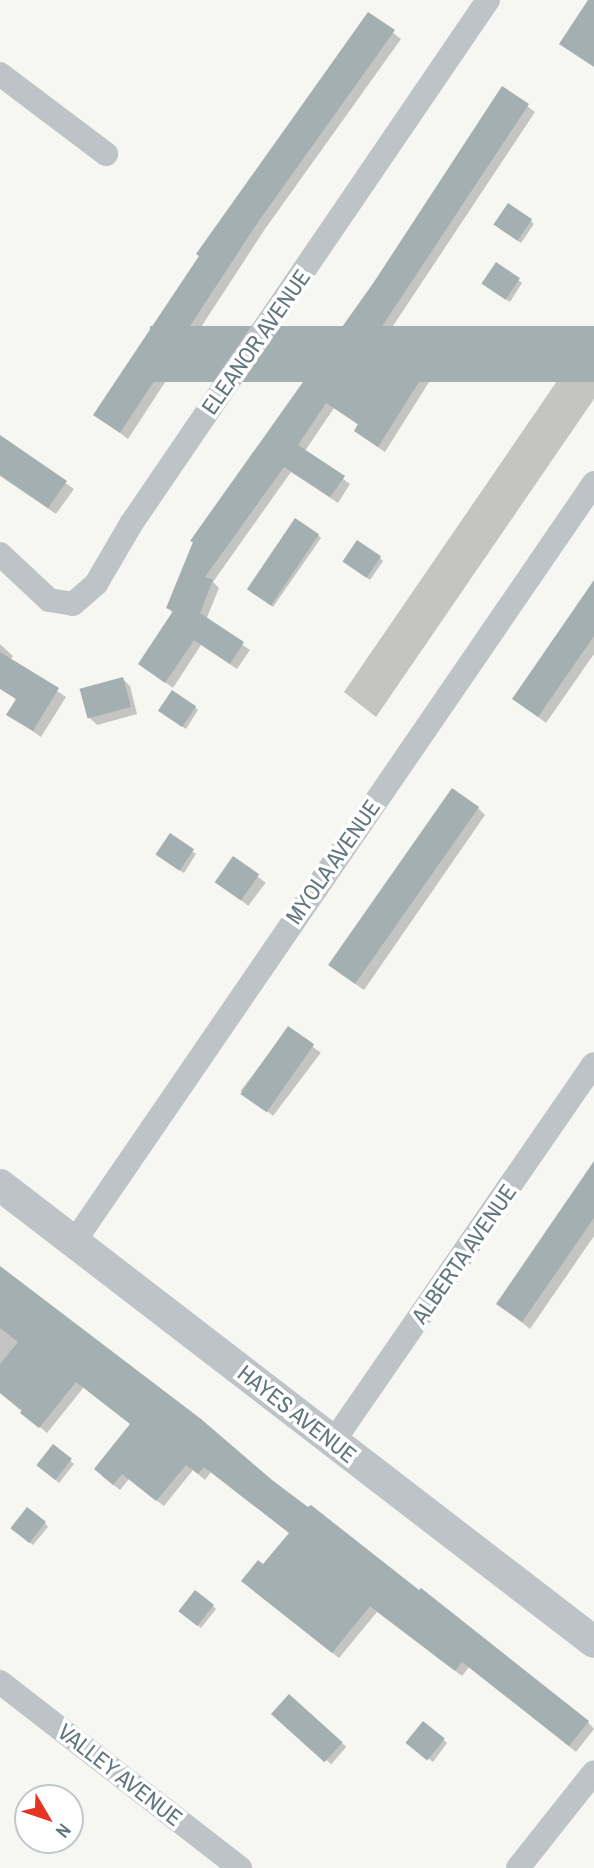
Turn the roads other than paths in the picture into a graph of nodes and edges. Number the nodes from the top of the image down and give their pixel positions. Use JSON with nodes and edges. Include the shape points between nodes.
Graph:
{"nodes":[{"id":1,"x":488,"y":0,"type":"edge"},
{"id":2,"x":0,"y":74,"type":"edge"},
{"id":3,"x":106,"y":154,"type":"dead end"},
{"id":4,"x":594,"y":483,"type":"edge"},
{"id":5,"x":0,"y":554,"type":"edge"},
{"id":6,"x":594,"y":1064,"type":"edge"},
{"id":7,"x":0,"y":1185,"type":"edge"},
{"id":8,"x":74,"y":1242,"type":"junction"},
{"id":9,"x":333,"y":1442,"type":"junction"},
{"id":10,"x":594,"y":1642,"type":"edge"},
{"id":11,"x":0,"y":1682,"type":"edge"},
{"id":12,"x":594,"y":1772,"type":"edge"},
{"id":13,"x":240,"y":1868,"type":"edge"},
{"id":14,"x":518,"y":1868,"type":"edge"}],
"edges":[{"from":1,"to":5,"type":"street","name":"ELEANOR AVENUE","via":[[131,523],[96,584],[73,604],[49,600]]},
{"from":2,"to":3,"type":"street"},
{"from":4,"to":8,"type":"street","name":"MYOLA AVENUE"},
{"from":6,"to":9,"type":"street","name":"ALBERTA AVENUE"},
{"from":7,"to":8,"type":"street","name":"HAYES AVENUE"},
{"from":8,"to":9,"type":"street","name":"HAYES AVENUE"},
{"from":9,"to":10,"type":"street","name":"HAYES AVENUE"},
{"from":11,"to":13,"type":"street","name":"VALLEY AVENUE"},
{"from":12,"to":14,"type":"street"}]}
